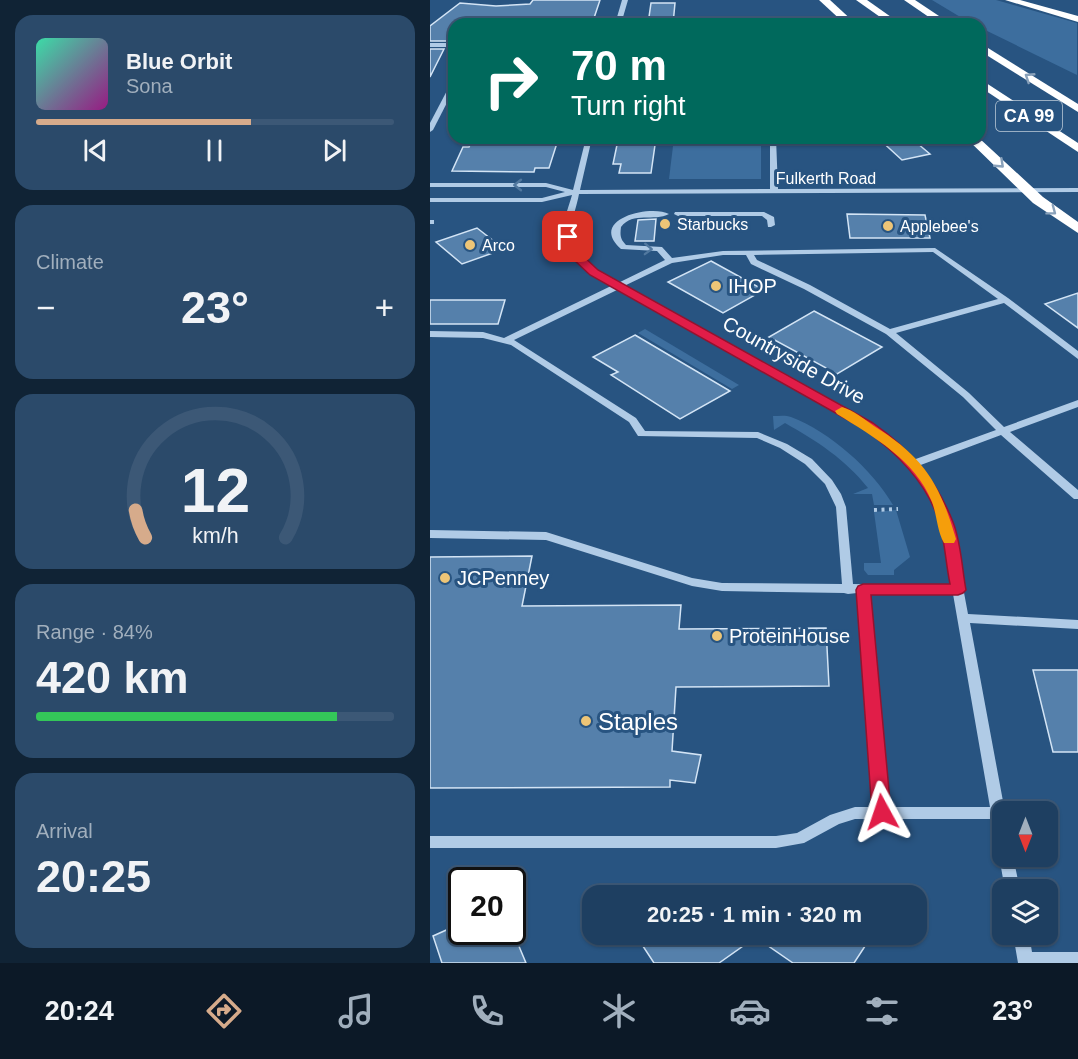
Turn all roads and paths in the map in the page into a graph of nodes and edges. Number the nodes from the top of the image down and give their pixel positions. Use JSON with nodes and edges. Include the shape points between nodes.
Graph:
{"nodes":[{"id":1,"x":625,"y":0,"type":"edge"},
{"id":2,"x":824,"y":0,"type":"edge"},
{"id":3,"x":861,"y":0,"type":"edge"},
{"id":4,"x":909,"y":0,"type":"edge"},
{"id":5,"x":1010,"y":0,"type":"edge"},
{"id":6,"x":620,"y":18,"type":"edge"},
{"id":7,"x":844,"y":18,"type":"edge"},
{"id":8,"x":887,"y":18,"type":"edge"},
{"id":9,"x":937,"y":18,"type":"edge"},
{"id":10,"x":1078,"y":19,"type":"edge"},
{"id":11,"x":430,"y":45,"type":"edge"},
{"id":12,"x":448,"y":45,"type":"edge"},
{"id":13,"x":986,"y":50,"type":"edge"},
{"id":14,"x":986,"y":86,"type":"edge"},
{"id":15,"x":448,"y":95,"type":"edge"},
{"id":16,"x":1078,"y":109,"type":"edge"},
{"id":17,"x":430,"y":130,"type":"edge"},
{"id":18,"x":587,"y":144,"type":"edge"},
{"id":19,"x":773,"y":144,"type":"edge"},
{"id":20,"x":978,"y":144,"type":"edge"},
{"id":21,"x":1078,"y":149,"type":"edge"},
{"id":22,"x":430,"y":185,"type":"edge"},
{"id":23,"x":1028,"y":190,"type":"junction"},
{"id":24,"x":1078,"y":190,"type":"edge"},
{"id":25,"x":774,"y":191,"type":"junction"},
{"id":26,"x":575,"y":192,"type":"junction"},
{"id":27,"x":430,"y":200,"type":"edge"},
{"id":28,"x":666,"y":214,"type":"dead end"},
{"id":29,"x":678,"y":214,"type":"dead end"},
{"id":30,"x":771,"y":225,"type":"dead end"},
{"id":31,"x":1078,"y":229,"type":"edge"},
{"id":32,"x":749,"y":253,"type":"junction"},
{"id":33,"x":670,"y":261,"type":"junction"},
{"id":34,"x":618,"y":286,"type":"junction"},
{"id":35,"x":1005,"y":300,"type":"junction"},
{"id":36,"x":889,"y":332,"type":"junction"},
{"id":37,"x":430,"y":334,"type":"edge"},
{"id":38,"x":507,"y":340,"type":"junction"},
{"id":39,"x":1078,"y":356,"type":"edge"},
{"id":40,"x":1078,"y":403,"type":"edge"},
{"id":41,"x":1003,"y":431,"type":"junction"},
{"id":42,"x":913,"y":464,"type":"junction"},
{"id":43,"x":1078,"y":496,"type":"edge"},
{"id":44,"x":898,"y":509,"type":"dead end"},
{"id":45,"x":874,"y":510,"type":"dead end"},
{"id":46,"x":430,"y":534,"type":"edge"},
{"id":47,"x":848,"y":590,"type":"junction"},
{"id":48,"x":863,"y":590,"type":"junction"},
{"id":49,"x":958,"y":590,"type":"junction"},
{"id":50,"x":962,"y":618,"type":"junction"},
{"id":51,"x":1078,"y":625,"type":"edge"},
{"id":52,"x":996,"y":801,"type":"edge"},
{"id":53,"x":882,"y":812,"type":"junction"},
{"id":54,"x":992,"y":813,"type":"edge"},
{"id":55,"x":430,"y":842,"type":"edge"},
{"id":56,"x":1023,"y":945,"type":"edge"},
{"id":57,"x":1078,"y":960,"type":"edge"},
{"id":58,"x":1026,"y":961,"type":"edge"}],
"edges":[{"from":1,"to":6,"type":"street"},
{"from":2,"to":7,"type":"highway"},
{"from":3,"to":8,"type":"highway"},
{"from":4,"to":9,"type":"highway"},
{"from":5,"to":10,"type":"highway"},
{"from":11,"to":12,"type":"street"},
{"from":16,"to":13,"type":"highway","number":"CA 99","one_way":true},
{"from":14,"to":21,"type":"highway","number":"CA 99"},
{"from":15,"to":17,"type":"street"},
{"from":18,"to":26,"type":"street","name":"Countryside Drive"},
{"from":19,"to":25,"type":"street"},
{"from":20,"to":23,"type":"highway","one_way":true},
{"from":26,"to":22,"type":"street","name":"Fulkerth Road","one_way":true,"via":[[546,185]]},
{"from":23,"to":24,"type":"street","name":"Fulkerth Road"},
{"from":23,"to":25,"type":"street","name":"Fulkerth Road"},
{"from":23,"to":31,"type":"highway","one_way":true},
{"from":25,"to":26,"type":"street","name":"Fulkerth Road"},
{"from":26,"to":27,"type":"street","name":"Fulkerth Road","via":[[542,200]]},
{"from":26,"to":34,"type":"street","name":"Countryside Drive","via":[[568,223],[569,244],[590,269]]},
{"from":28,"to":33,"type":"street","one_way":true,"via":[[627,218],[615,230],[624,247],[659,249]]},
{"from":29,"to":30,"type":"street","via":[[764,214],[771,219]]},
{"from":32,"to":33,"type":"street"},
{"from":32,"to":35,"type":"street","via":[[935,250]]},
{"from":32,"to":36,"type":"street","via":[[754,262]]},
{"from":33,"to":34,"type":"street"},
{"from":34,"to":38,"type":"street"},
{"from":34,"to":42,"type":"street","name":"Countryside Drive","via":[[869,426]]},
{"from":35,"to":36,"type":"street"},
{"from":35,"to":39,"type":"street"},
{"from":36,"to":41,"type":"street","via":[[966,394]]},
{"from":37,"to":38,"type":"street","via":[[477,334]]},
{"from":38,"to":47,"type":"street","via":[[633,420],[642,434],[758,435],[794,452],[823,475],[838,496]]},
{"from":40,"to":41,"type":"street"},
{"from":41,"to":42,"type":"street"},
{"from":41,"to":43,"type":"street"},
{"from":42,"to":49,"type":"street","name":"Countryside Drive","via":[[928,482],[946,524]]},
{"from":44,"to":45,"type":"path"},
{"from":46,"to":47,"type":"street","via":[[546,537],[714,586]]},
{"from":47,"to":48,"type":"street"},
{"from":48,"to":49,"type":"street"},
{"from":48,"to":53,"type":"street"},
{"from":49,"to":50,"type":"street","name":"Countryside Drive"},
{"from":50,"to":51,"type":"street"},
{"from":50,"to":52,"type":"street","name":"Countryside Drive"},
{"from":53,"to":54,"type":"street"},
{"from":53,"to":55,"type":"street","via":[[844,815],[799,839],[776,842]]},
{"from":56,"to":58,"type":"street"},
{"from":57,"to":58,"type":"street"}]}
